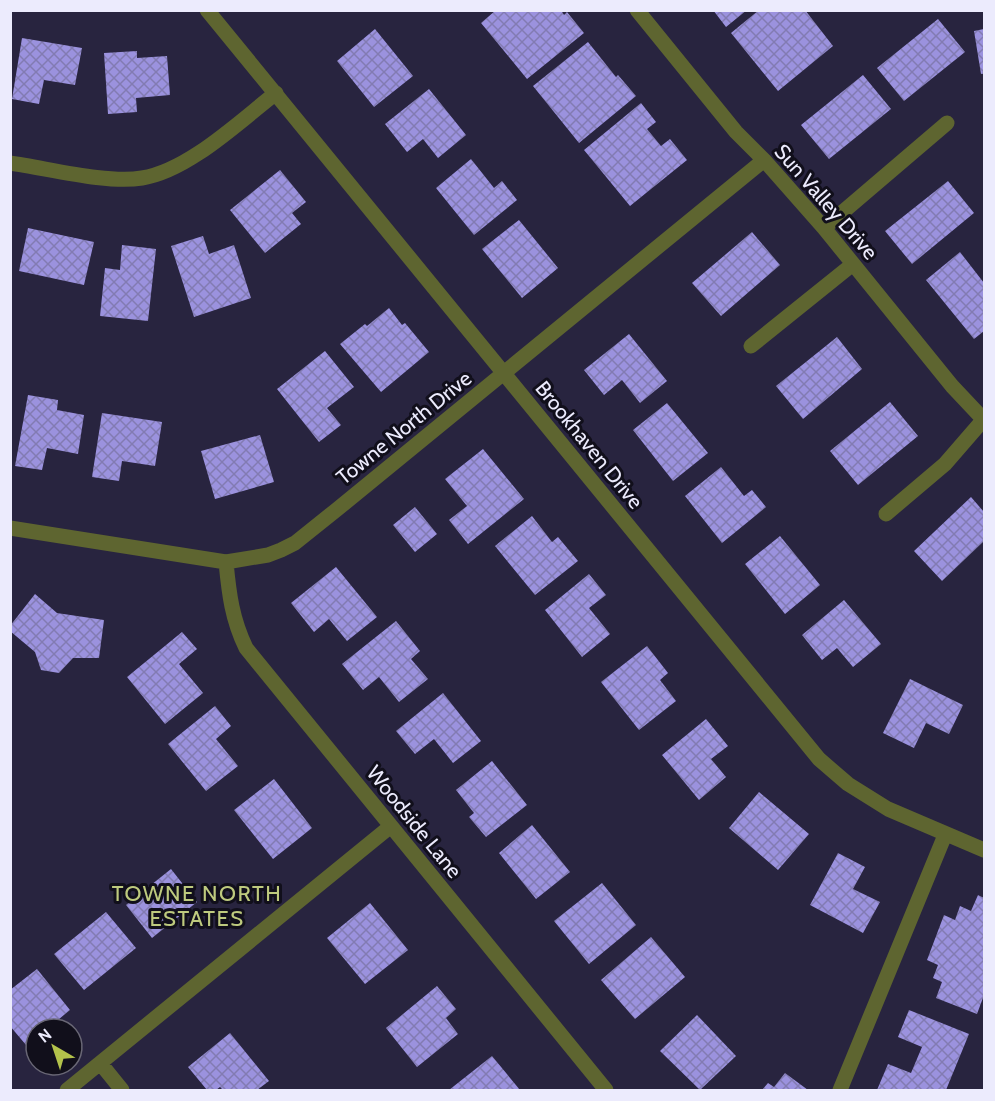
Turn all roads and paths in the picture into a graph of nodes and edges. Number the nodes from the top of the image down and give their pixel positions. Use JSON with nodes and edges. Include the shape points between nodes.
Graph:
{"nodes":[{"id":1,"x":207,"y":10,"type":"edge"},
{"id":2,"x":637,"y":10,"type":"edge"},
{"id":3,"x":276,"y":93,"type":"junction"},
{"id":4,"x":947,"y":123,"type":"dead end"},
{"id":5,"x":764,"y":160,"type":"junction"},
{"id":6,"x":10,"y":163,"type":"edge"},
{"id":7,"x":824,"y":228,"type":"junction"},
{"id":8,"x":853,"y":264,"type":"junction"},
{"id":9,"x":751,"y":346,"type":"dead end"},
{"id":10,"x":504,"y":374,"type":"junction"},
{"id":11,"x":983,"y":414,"type":"edge"},
{"id":12,"x":886,"y":514,"type":"dead end"},
{"id":13,"x":10,"y":528,"type":"edge"},
{"id":14,"x":226,"y":562,"type":"junction"},
{"id":15,"x":391,"y":826,"type":"junction"},
{"id":16,"x":945,"y":835,"type":"junction"},
{"id":17,"x":984,"y":850,"type":"edge"},
{"id":18,"x":101,"y":1064,"type":"junction"},
{"id":19,"x":67,"y":1090,"type":"edge"},
{"id":20,"x":122,"y":1090,"type":"edge"},
{"id":21,"x":606,"y":1090,"type":"edge"},
{"id":22,"x":840,"y":1090,"type":"edge"}],
"edges":[{"from":1,"to":3,"type":"street","name":"Brookhaven Drive"},
{"from":2,"to":5,"type":"street","name":"Sun Valley Drive","via":[[735,132]]},
{"from":3,"to":6,"type":"street","via":[[196,156],[142,178],[109,178]]},
{"from":3,"to":10,"type":"street","name":"Brookhaven Drive"},
{"from":4,"to":7,"type":"street"},
{"from":5,"to":7,"type":"street","name":"Sun Valley Drive"},
{"from":5,"to":10,"type":"street","name":"Towne North Drive"},
{"from":7,"to":8,"type":"street","name":"Sun Valley Drive"},
{"from":8,"to":9,"type":"street"},
{"from":8,"to":11,"type":"street","name":"Sun Valley Drive","via":[[952,386]]},
{"from":10,"to":14,"type":"street","name":"Towne North Drive","via":[[295,543],[268,555]]},
{"from":10,"to":16,"type":"street","name":"Brookhaven Drive","via":[[819,759],[848,784],[888,809]]},
{"from":11,"to":12,"type":"street","via":[[945,464]]},
{"from":13,"to":14,"type":"street","name":"Towne North Drive"},
{"from":14,"to":15,"type":"street","name":"Woodside Lane","via":[[230,604],[246,648]]},
{"from":15,"to":18,"type":"street"},
{"from":15,"to":21,"type":"street","name":"Woodside Lane"},
{"from":16,"to":17,"type":"street","name":"Brookhaven Drive"},
{"from":16,"to":22,"type":"street"},
{"from":18,"to":19,"type":"street"},
{"from":18,"to":20,"type":"street"}]}
